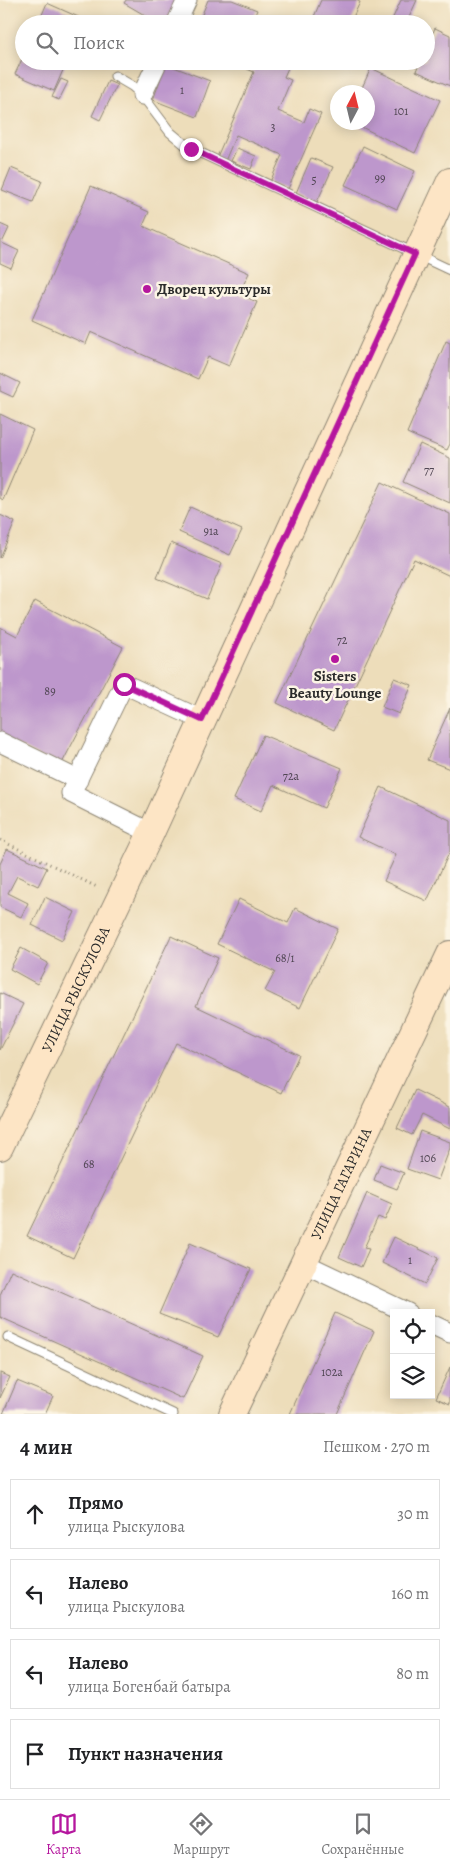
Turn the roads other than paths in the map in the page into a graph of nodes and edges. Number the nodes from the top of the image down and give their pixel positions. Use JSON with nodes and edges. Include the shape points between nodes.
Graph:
{"nodes":[{"id":1,"x":187,"y":0,"type":"edge"},
{"id":2,"x":180,"y":15,"type":"edge"},
{"id":3,"x":154,"y":70,"type":"edge"},
{"id":4,"x":115,"y":76,"type":"dead end"},
{"id":5,"x":142,"y":95,"type":"junction"},
{"id":6,"x":450,"y":181,"type":"edge"},
{"id":7,"x":415,"y":254,"type":"junction"},
{"id":8,"x":450,"y":270,"type":"edge"},
{"id":9,"x":202,"y":720,"type":"junction"},
{"id":10,"x":0,"y":742,"type":"edge"},
{"id":11,"x":78,"y":780,"type":"junction"},
{"id":12,"x":152,"y":833,"type":"junction"},
{"id":13,"x":450,"y":954,"type":"edge"},
{"id":14,"x":444,"y":986,"type":"edge"},
{"id":15,"x":2,"y":1139,"type":"edge"},
{"id":16,"x":303,"y":1262,"type":"junction"},
{"id":17,"x":400,"y":1309,"type":"edge"},
{"id":18,"x":435,"y":1326,"type":"edge"},
{"id":19,"x":450,"y":1333,"type":"edge"},
{"id":20,"x":8,"y":1337,"type":"dead end"},
{"id":21,"x":173,"y":1414,"type":"edge"},
{"id":22,"x":232,"y":1414,"type":"edge"}],
"edges":[{"from":1,"to":2,"type":"street"},
{"from":3,"to":5,"type":"street"},
{"from":4,"to":5,"type":"lane"},
{"from":5,"to":7,"type":"lane","via":[[170,132],[188,148]]},
{"from":6,"to":7,"type":"main road","name":"УЛИЦА РЫСКУЛОВА"},
{"from":7,"to":8,"type":"lane"},
{"from":7,"to":9,"type":"main road","name":"УЛИЦА РЫСКУЛОВА"},
{"from":9,"to":11,"type":"street","via":[[124,684]]},
{"from":9,"to":12,"type":"main road","name":"УЛИЦА РЫСКУЛОВА"},
{"from":10,"to":11,"type":"street"},
{"from":11,"to":12,"type":"street","via":[[71,793]]},
{"from":12,"to":15,"type":"main road","name":"УЛИЦА РЫСКУЛОВА"},
{"from":13,"to":14,"type":"main road","name":"УЛИЦА ГАГАРИНА"},
{"from":14,"to":16,"type":"main road","name":"УЛИЦА ГАГАРИНА"},
{"from":16,"to":17,"type":"street"},
{"from":16,"to":22,"type":"main road","name":"УЛИЦА ГАГАРИНА"},
{"from":18,"to":19,"type":"street"},
{"from":20,"to":21,"type":"lane"}]}
